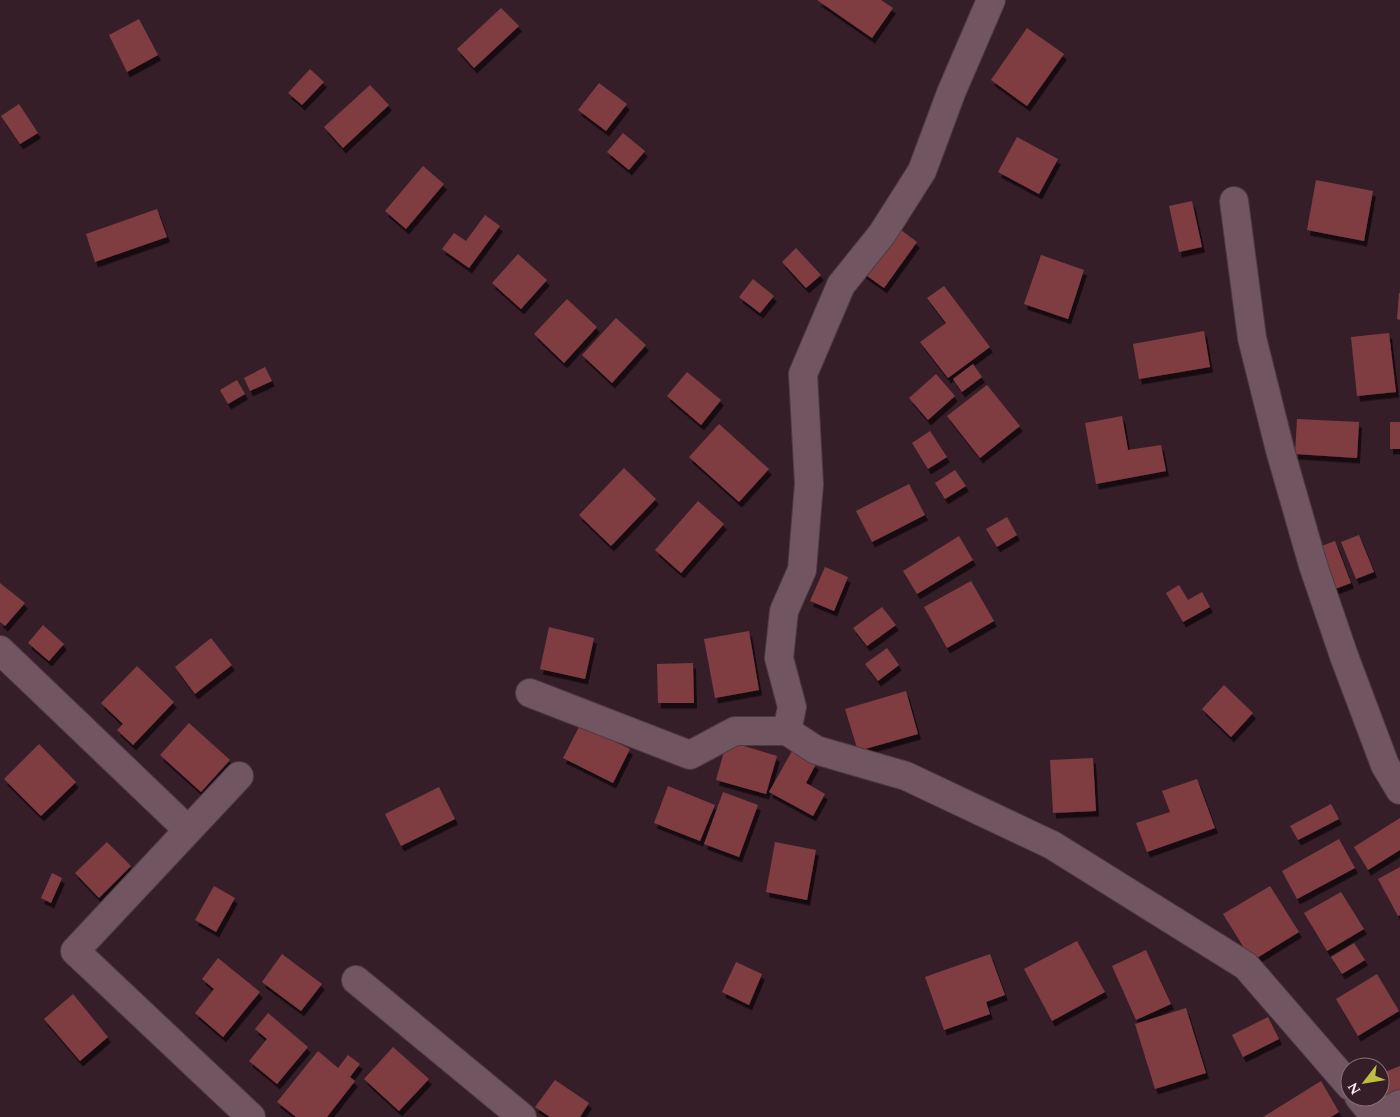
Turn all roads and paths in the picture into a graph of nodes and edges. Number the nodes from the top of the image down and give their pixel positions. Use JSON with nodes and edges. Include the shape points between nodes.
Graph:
{"nodes":[{"id":1,"x":991,"y":0,"type":"edge"},
{"id":2,"x":1234,"y":201,"type":"dead end"},
{"id":3,"x":0,"y":650,"type":"edge"},
{"id":4,"x":530,"y":693,"type":"dead end"},
{"id":5,"x":787,"y":731,"type":"junction"},
{"id":6,"x":240,"y":776,"type":"dead end"},
{"id":7,"x":1400,"y":790,"type":"edge"},
{"id":8,"x":188,"y":830,"type":"junction"},
{"id":9,"x":356,"y":980,"type":"dead end"},
{"id":10,"x":1340,"y":1074,"type":"edge"},
{"id":11,"x":1400,"y":1104,"type":"edge"},
{"id":12,"x":1368,"y":1107,"type":"edge"},
{"id":13,"x":251,"y":1117,"type":"edge"},
{"id":14,"x":522,"y":1117,"type":"edge"}],
"edges":[{"from":1,"to":5,"type":"street","via":[[922,171],[882,234],[841,285],[803,374],[809,484],[802,570],[784,611],[780,658],[792,707]]},
{"from":2,"to":7,"type":"street","via":[[1252,338],[1282,459],[1344,656],[1385,765]]},
{"from":3,"to":8,"type":"street"},
{"from":4,"to":5,"type":"street","via":[[690,755],[735,731]]},
{"from":5,"to":10,"type":"street","via":[[816,750],[906,776],[1052,845],[1246,966]]},
{"from":6,"to":8,"type":"street"},
{"from":8,"to":13,"type":"street","via":[[76,951]]},
{"from":9,"to":14,"type":"street"},
{"from":11,"to":12,"type":"street","via":[[1376,1117]]}]}
